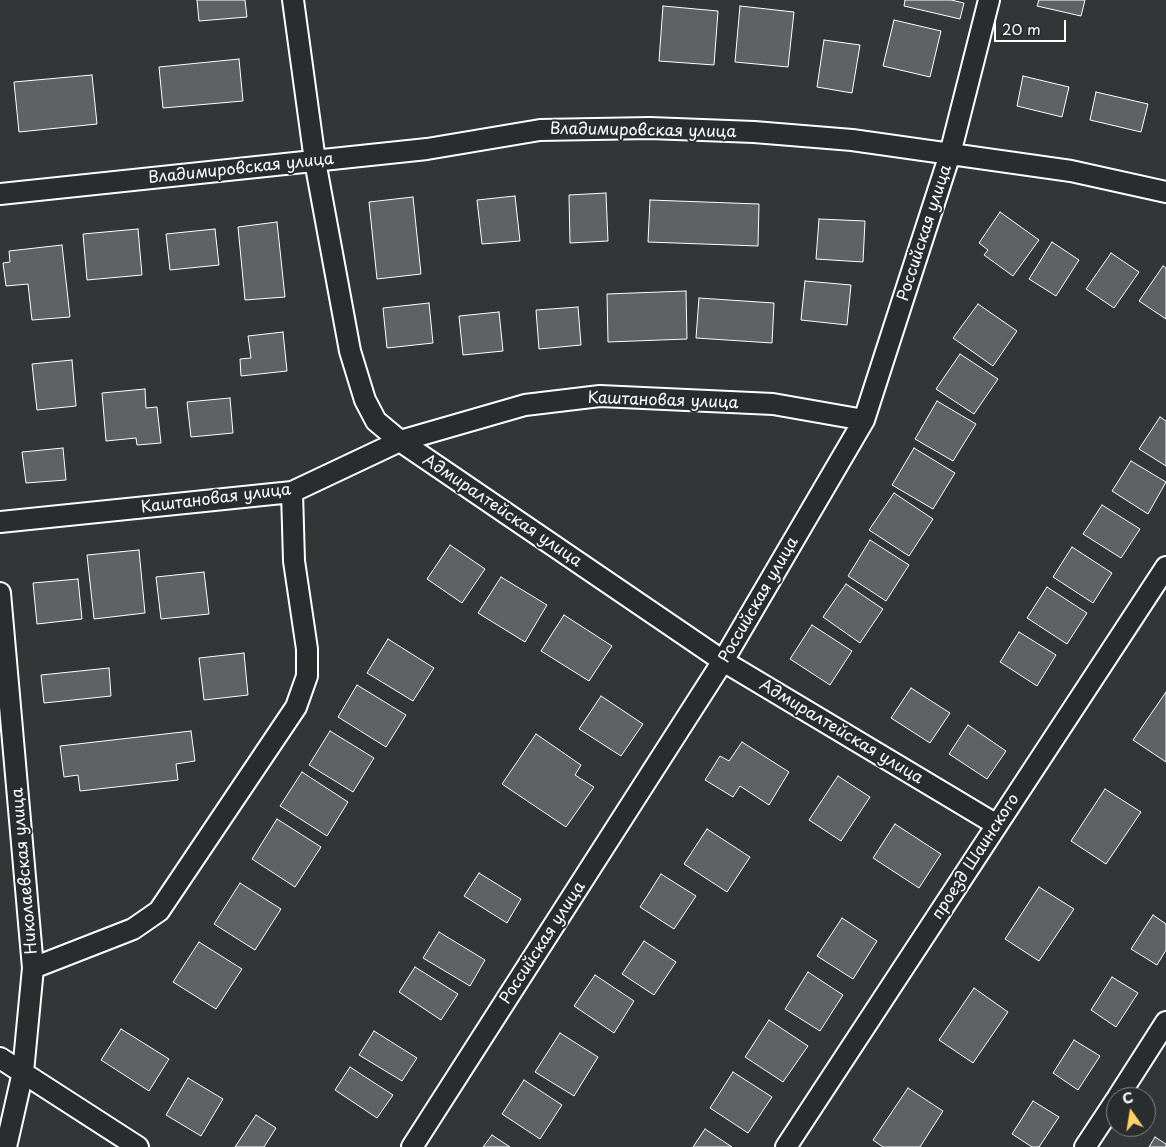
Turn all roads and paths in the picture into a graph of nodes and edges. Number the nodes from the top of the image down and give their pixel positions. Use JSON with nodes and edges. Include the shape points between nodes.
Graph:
{"nodes":[{"id":1,"x":293,"y":0,"type":"edge"},
{"id":2,"x":989,"y":0,"type":"edge"},
{"id":3,"x":950,"y":154,"type":"junction"},
{"id":4,"x":315,"y":161,"type":"junction"},
{"id":5,"x":1166,"y":192,"type":"edge"},
{"id":6,"x":0,"y":194,"type":"edge"},
{"id":7,"x":864,"y":420,"type":"junction"},
{"id":8,"x":400,"y":441,"type":"junction"},
{"id":9,"x":292,"y":492,"type":"junction"},
{"id":10,"x":0,"y":522,"type":"edge"},
{"id":11,"x":1166,"y":567,"type":"edge"},
{"id":12,"x":0,"y":593,"type":"edge"},
{"id":13,"x":724,"y":662,"type":"junction"},
{"id":14,"x":997,"y":825,"type":"junction"},
{"id":15,"x":33,"y":968,"type":"junction"},
{"id":16,"x":1166,"y":1022,"type":"edge"},
{"id":17,"x":0,"y":1058,"type":"edge"},
{"id":18,"x":22,"y":1072,"type":"junction"},
{"id":19,"x":1124,"y":1087,"type":"edge"},
{"id":20,"x":1106,"y":1115,"type":"edge"},
{"id":21,"x":6,"y":1147,"type":"edge"},
{"id":22,"x":138,"y":1147,"type":"edge"},
{"id":23,"x":412,"y":1147,"type":"edge"},
{"id":24,"x":786,"y":1147,"type":"edge"},
{"id":25,"x":1086,"y":1147,"type":"edge"}],
"edges":[{"from":1,"to":4,"type":"street","name":"Адмиралтейская улица"},
{"from":2,"to":3,"type":"street","name":"Российская улица"},
{"from":3,"to":4,"type":"street","name":"Владимировская улица","via":[[852,140],[650,128],[540,130],[427,149]]},
{"from":3,"to":5,"type":"street","name":"Владимировская улица","via":[[1071,171]]},
{"from":3,"to":7,"type":"street","name":"Российская улица"},
{"from":4,"to":6,"type":"street","name":"Владимировская улица"},
{"from":4,"to":8,"type":"street","name":"Адмиралтейская улица","via":[[350,351],[364,400],[376,421]]},
{"from":7,"to":8,"type":"street","name":"Каштановая улица","via":[[773,404],[600,396],[525,405]]},
{"from":7,"to":13,"type":"street","name":"Российская улица"},
{"from":8,"to":9,"type":"street","name":"Каштановая улица"},
{"from":8,"to":13,"type":"street","name":"Адмиралтейская улица"},
{"from":9,"to":10,"type":"street","name":"Каштановая улица"},
{"from":9,"to":15,"type":"street","via":[[294,561],[307,649],[307,676],[296,707],[159,911],[133,929]]},
{"from":11,"to":14,"type":"street","name":"проезд Шаинского"},
{"from":12,"to":15,"type":"street","name":"Николаевская улица"},
{"from":13,"to":14,"type":"street","name":"Адмиралтейская улица"},
{"from":13,"to":23,"type":"street","name":"Российская улица"},
{"from":14,"to":24,"type":"street","name":"проезд Шаинского"},
{"from":15,"to":18,"type":"street","name":"Николаевская улица"},
{"from":16,"to":19,"type":"street"},
{"from":17,"to":18,"type":"street"},
{"from":18,"to":21,"type":"street","name":"Николаевская улица"},
{"from":18,"to":22,"type":"street"},
{"from":20,"to":25,"type":"street"}]}
